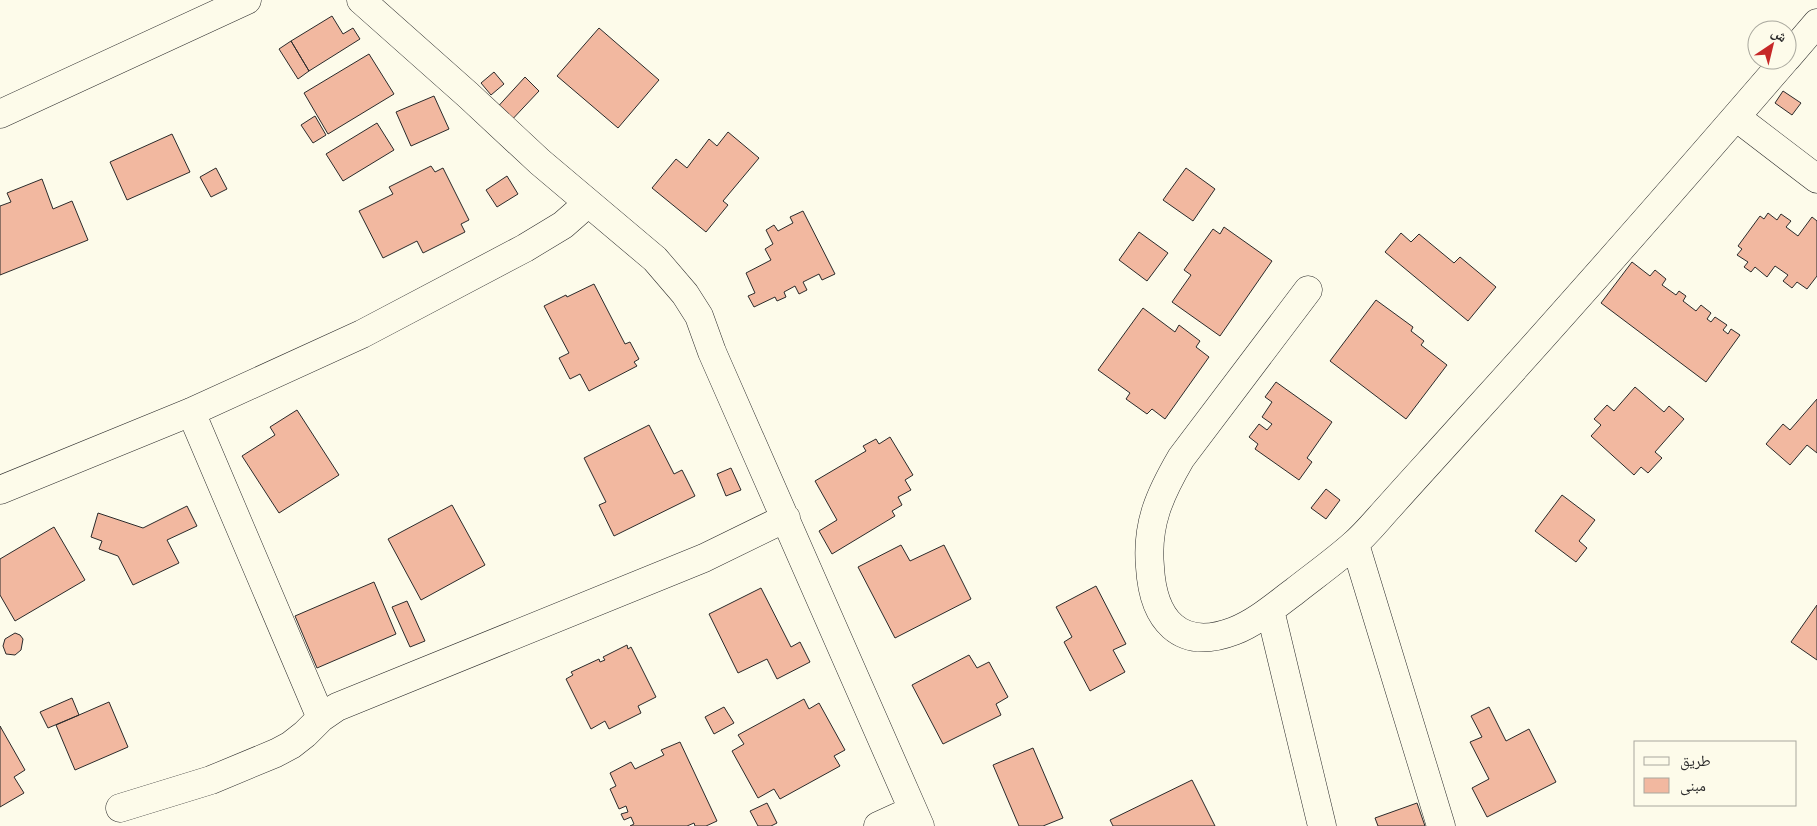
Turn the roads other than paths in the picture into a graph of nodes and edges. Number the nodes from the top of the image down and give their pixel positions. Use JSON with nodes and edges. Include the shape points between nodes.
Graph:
{"nodes":[{"id":1,"x":247,"y":0,"type":"edge"},
{"id":2,"x":360,"y":0,"type":"edge"},
{"id":3,"x":1817,"y":23,"type":"edge"},
{"id":4,"x":1797,"y":46,"type":"edge"},
{"id":5,"x":1777,"y":70,"type":"edge"},
{"id":6,"x":0,"y":114,"type":"edge"},
{"id":7,"x":1736,"y":117,"type":"junction"},
{"id":8,"x":1817,"y":179,"type":"edge"},
{"id":9,"x":588,"y":203,"type":"junction"},
{"id":10,"x":1308,"y":290,"type":"dead end"},
{"id":11,"x":191,"y":412,"type":"junction"},
{"id":12,"x":0,"y":490,"type":"edge"},
{"id":13,"x":786,"y":518,"type":"junction"},
{"id":14,"x":1355,"y":544,"type":"junction"},
{"id":15,"x":1270,"y":610,"type":"junction"},
{"id":16,"x":321,"y":718,"type":"junction"},
{"id":17,"x":120,"y":808,"type":"dead end"},
{"id":18,"x":917,"y":818,"type":"edge"},
{"id":19,"x":878,"y":826,"type":"edge"},
{"id":20,"x":1322,"y":826,"type":"edge"},
{"id":21,"x":1441,"y":826,"type":"edge"}],
"edges":[{"from":1,"to":6,"type":"street"},
{"from":2,"to":9,"type":"street"},
{"from":3,"to":4,"type":"street"},
{"from":5,"to":7,"type":"street"},
{"from":7,"to":8,"type":"street"},
{"from":7,"to":14,"type":"street"},
{"from":9,"to":11,"type":"street","via":[[563,225],[462,282],[362,334]]},
{"from":9,"to":13,"type":"street","via":[[655,259],[699,316]]},
{"from":10,"to":15,"type":"street","via":[[1181,458],[1164,488],[1152,523],[1150,566],[1153,592],[1167,622],[1178,631],[1194,637],[1234,631]]},
{"from":11,"to":12,"type":"street"},
{"from":11,"to":16,"type":"street"},
{"from":13,"to":16,"type":"street","via":[[704,558],[346,703]]},
{"from":13,"to":18,"type":"street"},
{"from":14,"to":15,"type":"street"},
{"from":14,"to":21,"type":"street"},
{"from":15,"to":20,"type":"street"},
{"from":16,"to":17,"type":"street","via":[[291,745],[276,753],[211,780]]},
{"from":18,"to":19,"type":"street"}]}
